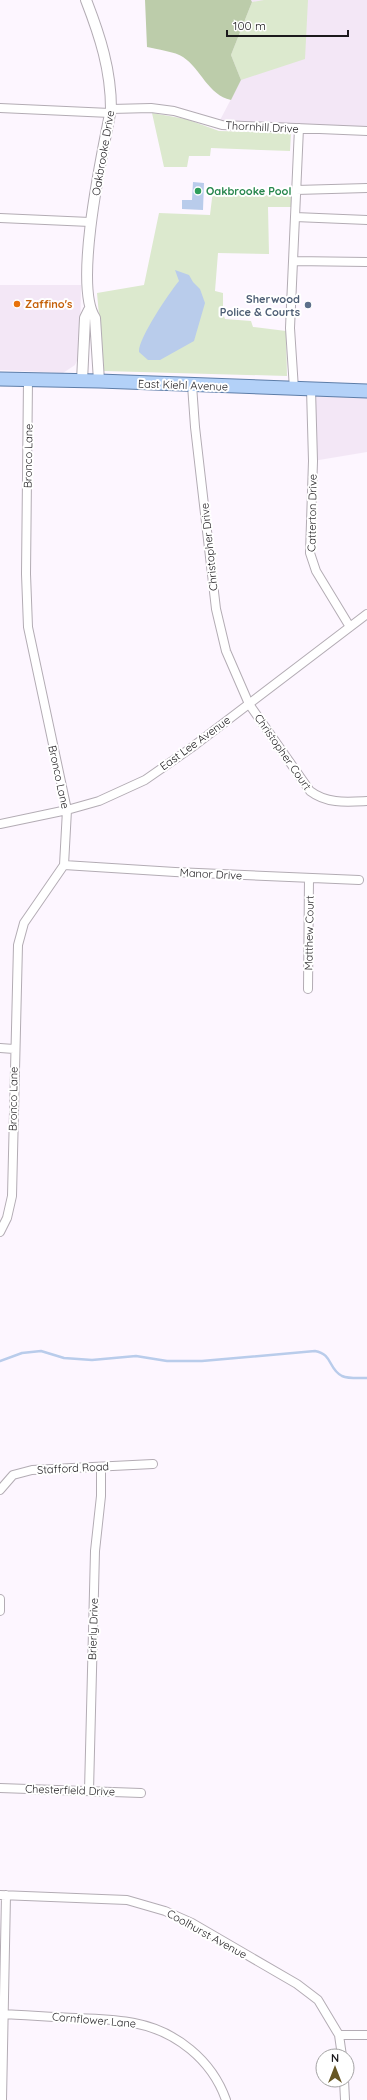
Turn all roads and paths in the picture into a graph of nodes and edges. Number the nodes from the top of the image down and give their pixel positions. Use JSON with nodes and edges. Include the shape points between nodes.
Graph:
{"nodes":[{"id":1,"x":86,"y":0,"type":"edge"},
{"id":2,"x":0,"y":108,"type":"edge"},
{"id":3,"x":111,"y":111,"type":"junction"},
{"id":4,"x":299,"y":128,"type":"junction"},
{"id":5,"x":367,"y":131,"type":"edge"},
{"id":6,"x":367,"y":188,"type":"edge"},
{"id":7,"x":296,"y":190,"type":"junction"},
{"id":8,"x":295,"y":217,"type":"junction"},
{"id":9,"x":0,"y":218,"type":"edge"},
{"id":10,"x":367,"y":220,"type":"edge"},
{"id":11,"x":90,"y":222,"type":"junction"},
{"id":12,"x":293,"y":261,"type":"junction"},
{"id":13,"x":367,"y":262,"type":"edge"},
{"id":14,"x":90,"y":310,"type":"junction"},
{"id":15,"x":0,"y":379,"type":"edge"},
{"id":16,"x":28,"y":380,"type":"junction"},
{"id":17,"x":82,"y":380,"type":"junction"},
{"id":18,"x":99,"y":381,"type":"junction"},
{"id":19,"x":192,"y":385,"type":"junction"},
{"id":20,"x":294,"y":389,"type":"junction"},
{"id":21,"x":311,"y":389,"type":"junction"},
{"id":22,"x":367,"y":391,"type":"edge"},
{"id":23,"x":367,"y":614,"type":"edge"},
{"id":24,"x":350,"y":627,"type":"junction"},
{"id":25,"x":250,"y":704,"type":"junction"},
{"id":26,"x":367,"y":801,"type":"edge"},
{"id":27,"x":66,"y":810,"type":"junction"},
{"id":28,"x":0,"y":824,"type":"edge"},
{"id":29,"x":64,"y":864,"type":"junction"},
{"id":30,"x":309,"y":878,"type":"junction"},
{"id":31,"x":359,"y":880,"type":"dead end"},
{"id":32,"x":308,"y":989,"type":"dead end"},
{"id":33,"x":0,"y":1048,"type":"edge"},
{"id":34,"x":14,"y":1049,"type":"junction"},
{"id":35,"x":0,"y":1232,"type":"edge"},
{"id":36,"x":153,"y":1464,"type":"dead end"},
{"id":37,"x":101,"y":1467,"type":"junction"},
{"id":38,"x":0,"y":1490,"type":"edge"},
{"id":39,"x":0,"y":1599,"type":"edge"},
{"id":40,"x":0,"y":1611,"type":"edge"},
{"id":41,"x":0,"y":1788,"type":"edge"},
{"id":42,"x":89,"y":1791,"type":"junction"},
{"id":43,"x":140,"y":1793,"type":"dead end"},
{"id":44,"x":3,"y":1895,"type":"edge"},
{"id":45,"x":2,"y":2014,"type":"edge"},
{"id":46,"x":339,"y":2035,"type":"junction"},
{"id":47,"x":367,"y":2035,"type":"edge"},
{"id":48,"x":341,"y":2048,"type":"edge"},
{"id":49,"x":344,"y":2088,"type":"edge"},
{"id":50,"x":2,"y":2100,"type":"edge"},
{"id":51,"x":226,"y":2100,"type":"edge"},
{"id":52,"x":345,"y":2100,"type":"edge"}],
"edges":[{"from":1,"to":3,"type":"street","name":"Oakbrooke Drive","via":[[107,61]]},
{"from":2,"to":3,"type":"street","name":"Thornhill Drive"},
{"from":3,"to":4,"type":"street","name":"Thornhill Drive","via":[[150,108],[181,112],[222,125]]},
{"from":3,"to":11,"type":"street","name":"Oakbrooke Drive"},
{"from":4,"to":5,"type":"street","name":"Thornhill Drive"},
{"from":4,"to":7,"type":"street"},
{"from":6,"to":7,"type":"street"},
{"from":7,"to":8,"type":"street"},
{"from":8,"to":10,"type":"street"},
{"from":8,"to":12,"type":"street"},
{"from":9,"to":11,"type":"street"},
{"from":11,"to":14,"type":"street","name":"Oakbrooke Drive"},
{"from":12,"to":13,"type":"street"},
{"from":12,"to":20,"type":"street","via":[[290,328]]},
{"from":14,"to":17,"type":"street","name":"Oakbrooke Drive","via":[[85,318]]},
{"from":14,"to":18,"type":"street","name":"Oakbrooke Drive","via":[[95,318]]},
{"from":15,"to":16,"type":"main road","name":"East Kiehl Avenue"},
{"from":16,"to":17,"type":"main road","name":"East Kiehl Avenue"},
{"from":16,"to":27,"type":"street","name":"Bronco Lane","via":[[28,627]]},
{"from":17,"to":18,"type":"main road","name":"East Kiehl Avenue"},
{"from":18,"to":19,"type":"main road","name":"East Kiehl Avenue"},
{"from":19,"to":20,"type":"main road","name":"East Kiehl Avenue"},
{"from":19,"to":25,"type":"street","name":"Christopher Drive","via":[[216,609],[226,651]]},
{"from":20,"to":21,"type":"main road","name":"East Kiehl Avenue"},
{"from":21,"to":22,"type":"main road","name":"East Kiehl Avenue"},
{"from":21,"to":24,"type":"street","name":"Catterton Drive","via":[[313,461],[310,553],[316,571]]},
{"from":23,"to":24,"type":"street","name":"East Lee Avenue"},
{"from":24,"to":25,"type":"street","name":"East Lee Avenue"},
{"from":25,"to":26,"type":"street","name":"Christopher Court","via":[[310,791],[323,799],[335,802]]},
{"from":25,"to":27,"type":"street","name":"East Lee Avenue","via":[[145,780],[99,801]]},
{"from":27,"to":28,"type":"street","name":"East Lee Avenue"},
{"from":27,"to":29,"type":"street","name":"Bronco Lane"},
{"from":29,"to":30,"type":"street","name":"Manor Drive","via":[[81,867]]},
{"from":29,"to":34,"type":"street","name":"Bronco Lane","via":[[30,914],[21,932],[17,953]]},
{"from":30,"to":31,"type":"street","name":"Manor Drive"},
{"from":30,"to":32,"type":"street","name":"Matthew Court"},
{"from":33,"to":34,"type":"street"},
{"from":34,"to":35,"type":"street","name":"Bronco Lane","via":[[12,1196],[7,1218]]},
{"from":36,"to":37,"type":"street","name":"Stafford Road"},
{"from":37,"to":38,"type":"street","name":"Stafford Road","via":[[28,1471],[14,1475]]},
{"from":37,"to":42,"type":"street","name":"Brierly Drive","via":[[100,1510],[95,1551]]},
{"from":39,"to":40,"type":"street"},
{"from":41,"to":42,"type":"street","name":"Chesterfield Drive"},
{"from":42,"to":43,"type":"street","name":"Chesterfield Drive"},
{"from":44,"to":45,"type":"street"},
{"from":44,"to":46,"type":"street","name":"Coolhurst Avenue","via":[[112,1898],[165,1911],[297,1984],[318,2000]]},
{"from":45,"to":50,"type":"street"},
{"from":45,"to":51,"type":"street","name":"Cornflower Lane","via":[[119,2020],[158,2030],[174,2038],[199,2057],[217,2080]]},
{"from":46,"to":47,"type":"street"},
{"from":46,"to":48,"type":"street","name":"Coolhurst Avenue"},
{"from":49,"to":52,"type":"street"}]}
